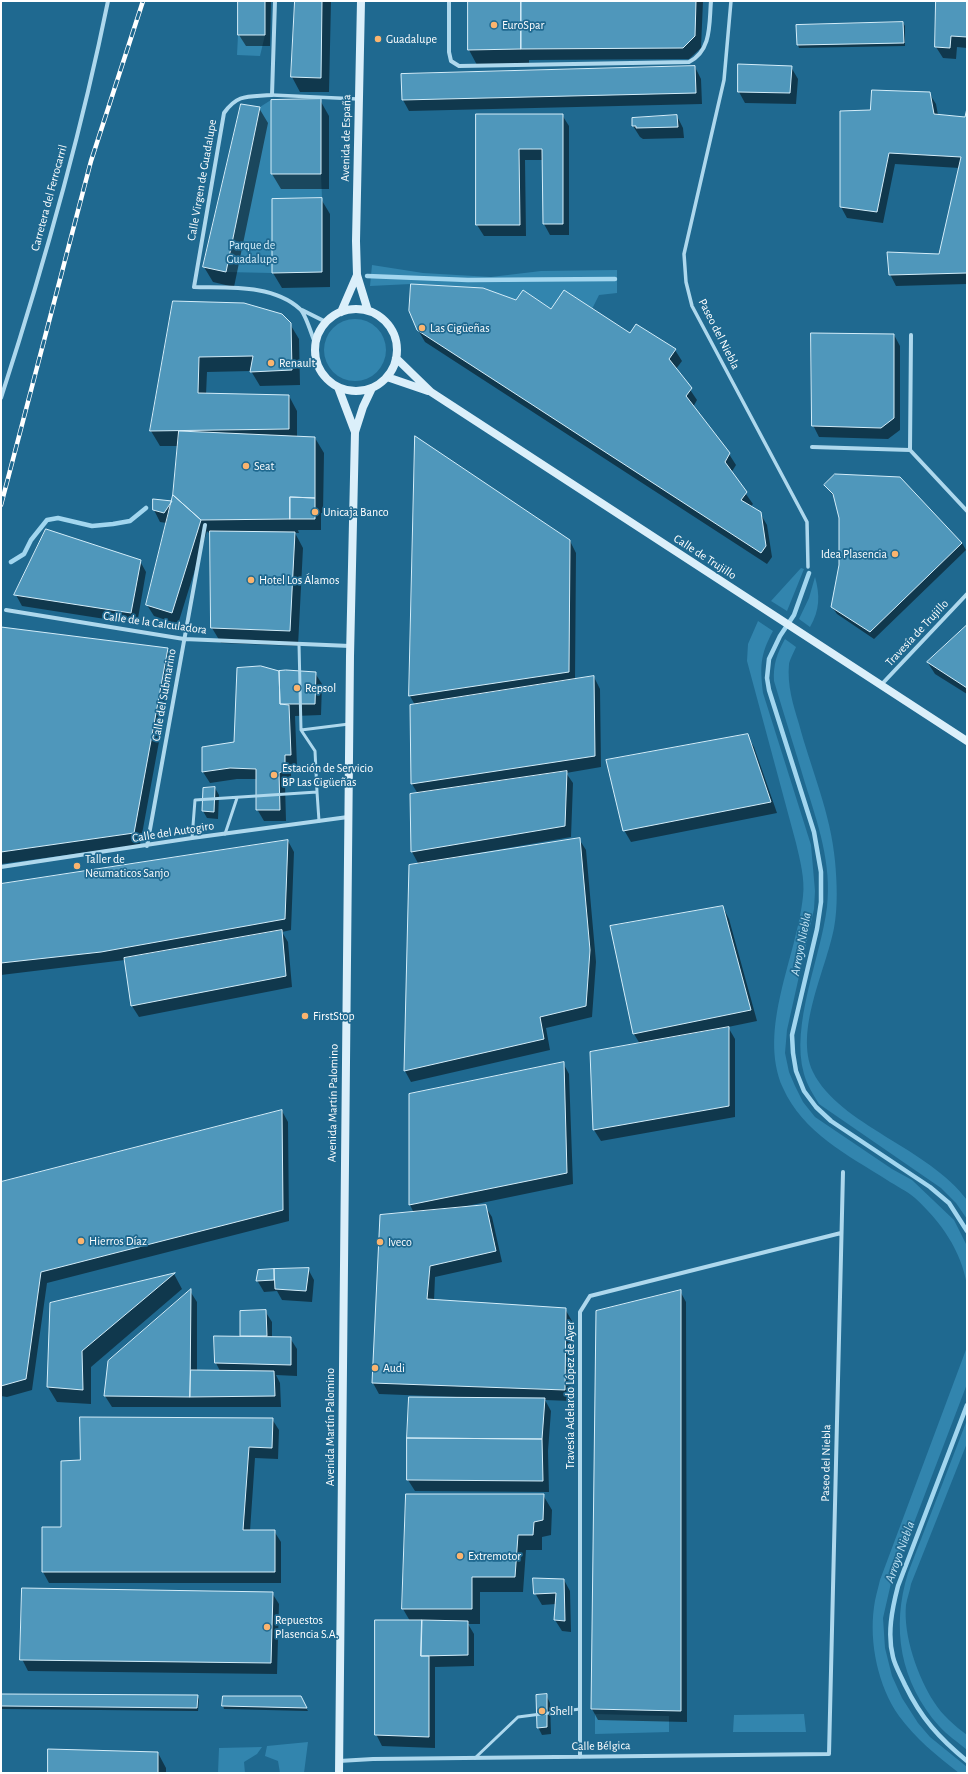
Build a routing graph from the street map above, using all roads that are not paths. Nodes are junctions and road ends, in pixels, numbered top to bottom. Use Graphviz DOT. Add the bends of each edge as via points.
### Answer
graph roads {
  1 [pos="108,1"];
  2 [pos="275,1"];
  3 [pos="361,1"];
  4 [pos="449,1"];
  5 [pos="711,1"];
  6 [pos="731,1"];
  7 [pos="272,95"];
  8 [pos="359,99"];
  9 [pos="356,275"];
  10 [pos="301,309"];
  11 [pos="368,311"];
  12 [pos="341,312"];
  13 [pos="326,322"];
  14 [pos="911,335"];
  15 [pos="316,345"];
  16 [pos="396,358"];
  17 [pos="387,377"];
  18 [pos="338,387"];
  19 [pos="372,388"];
  20 [pos="431,392"];
  21 [pos="1,398"];
  22 [pos="355,432"];
  23 [pos="812,447"];
  24 [pos="910,450"];
  25 [pos="967,511"];
  26 [pos="205,525"];
  27 [pos="808,567"];
  28 [pos="967,594"];
  29 [pos="6,610"];
  30 [pos="184,639"];
  31 [pos="299,644"];
  32 [pos="350,646"];
  33 [pos="881,686"];
  34 [pos="349,724"];
  35 [pos="301,730"];
  36 [pos="967,741"];
  37 [pos="317,792"];
  38 [pos="237,798"];
  39 [pos="348,817"];
  40 [pos="319,821"];
  41 [pos="225,834"];
  42 [pos="192,838"];
  43 [pos="148,846"];
  44 [pos="1,867"];
  45 [pos="843,1172"];
  46 [pos="841,1233"];
  47 [pos="580,1709"];
  48 [pos="830,1754"];
  49 [pos="580,1756"];
  50 [pos="475,1758"];
  51 [pos="339,1762"];
  52 [pos="339,1773"];
  1 -- 21 [label="street, Carretera del Ferrocarril" via="92,79 26,321"];
  2 -- 7 [label="street"];
  3 -- 8 [label="main road, Avenida de España"];
  4 -- 5 [label="street" via="449,52 451,61 459,66 689,62 704,50"];
  6 -- 27 [label="street, Paseo del Niebla" via="724,80 684,254 686,282 692,306 807,522"];
  7 -- 8 [label="street"];
  7 -- 10 [label="street, Calle Virgen de Guadalupe" via="241,98 232,102 224,113 194,287 262,291 285,299"];
  8 -- 9 [label="main road, Avenida de España"];
  9 -- 11 [label="main road, Avenida de España"];
  9 -- 12 [label="main road, Avenida de España"];
  10 -- 13 [label="street, Calle Virgen de Guadalupe"];
  10 -- 15 [label="street"];
  11 -- 12 [label="main road" via="354,309"];
  11 -- 16 [label="main road" via="385,321 393,332 397,344"];
  12 -- 13 [label="main road"];
  13 -- 15 [label="main road" via="319,333"];
  14 -- 24 [label="street"];
  15 -- 18 [label="main road" via="316,358 320,370"];
  16 -- 17 [label="main road"];
  16 -- 20 [label="main road"];
  17 -- 19 [label="main road"];
  17 -- 20 [label="main road"];
  18 -- 19 [label="main road" via="361,391"];
  18 -- 22 [label="main road, Avenida Martín Palomino"];
  19 -- 22 [label="main road, Avenida Martín Palomino"];
  20 -- 33 [label="main road, Calle de Trujillo"];
  22 -- 32 [label="main road, Avenida Martín Palomino"];
  23 -- 24 [label="street"];
  24 -- 25 [label="street"];
  26 -- 30 [label="street, Calle del Submarino"];
  28 -- 33 [label="street, Travesía de Trujillo"];
  29 -- 30 [label="street, Calle de la Calculadora"];
  30 -- 31 [label="street, Calle de la Calculadora"];
  30 -- 43 [label="street, Calle del Submarino"];
  31 -- 32 [label="street, Calle de la Calculadora"];
  31 -- 35 [label="lane"];
  32 -- 34 [label="main road, Avenida Martín Palomino"];
  33 -- 36 [label="main road, Calle de Trujillo"];
  34 -- 35 [label="lane"];
  34 -- 39 [label="main road, Avenida Martín Palomino"];
  35 -- 37 [label="lane" via="315,750"];
  37 -- 38 [label="lane"];
  37 -- 40 [label="lane"];
  38 -- 41 [label="lane"];
  38 -- 42 [label="lane" via="195,800"];
  39 -- 40 [label="street, Calle del Autogiro"];
  39 -- 51 [label="main road, Avenida Martín Palomino"];
  40 -- 41 [label="street, Calle del Autogiro"];
  41 -- 42 [label="street, Calle del Autogiro"];
  42 -- 43 [label="street, Calle del Autogiro"];
  43 -- 44 [label="street, Calle del Autogiro"];
  45 -- 46 [label="street, Paseo del Niebla"];
  46 -- 47 [label="street, Travesía Adelardo López de Ayer" via="590,1296 580,1312"];
  46 -- 48 [label="street, Paseo del Niebla"];
  47 -- 49 [label="street, Travesía Adelardo López de Ayer"];
  47 -- 50 [label="lane" via="518,1717"];
  48 -- 49 [label="street, Calle Bélgica"];
  49 -- 50 [label="street, Calle Bélgica"];
  50 -- 51 [label="street, Calle Bélgica"];
  51 -- 52 [label="main road, Avenida Martín Palomino"];
}
